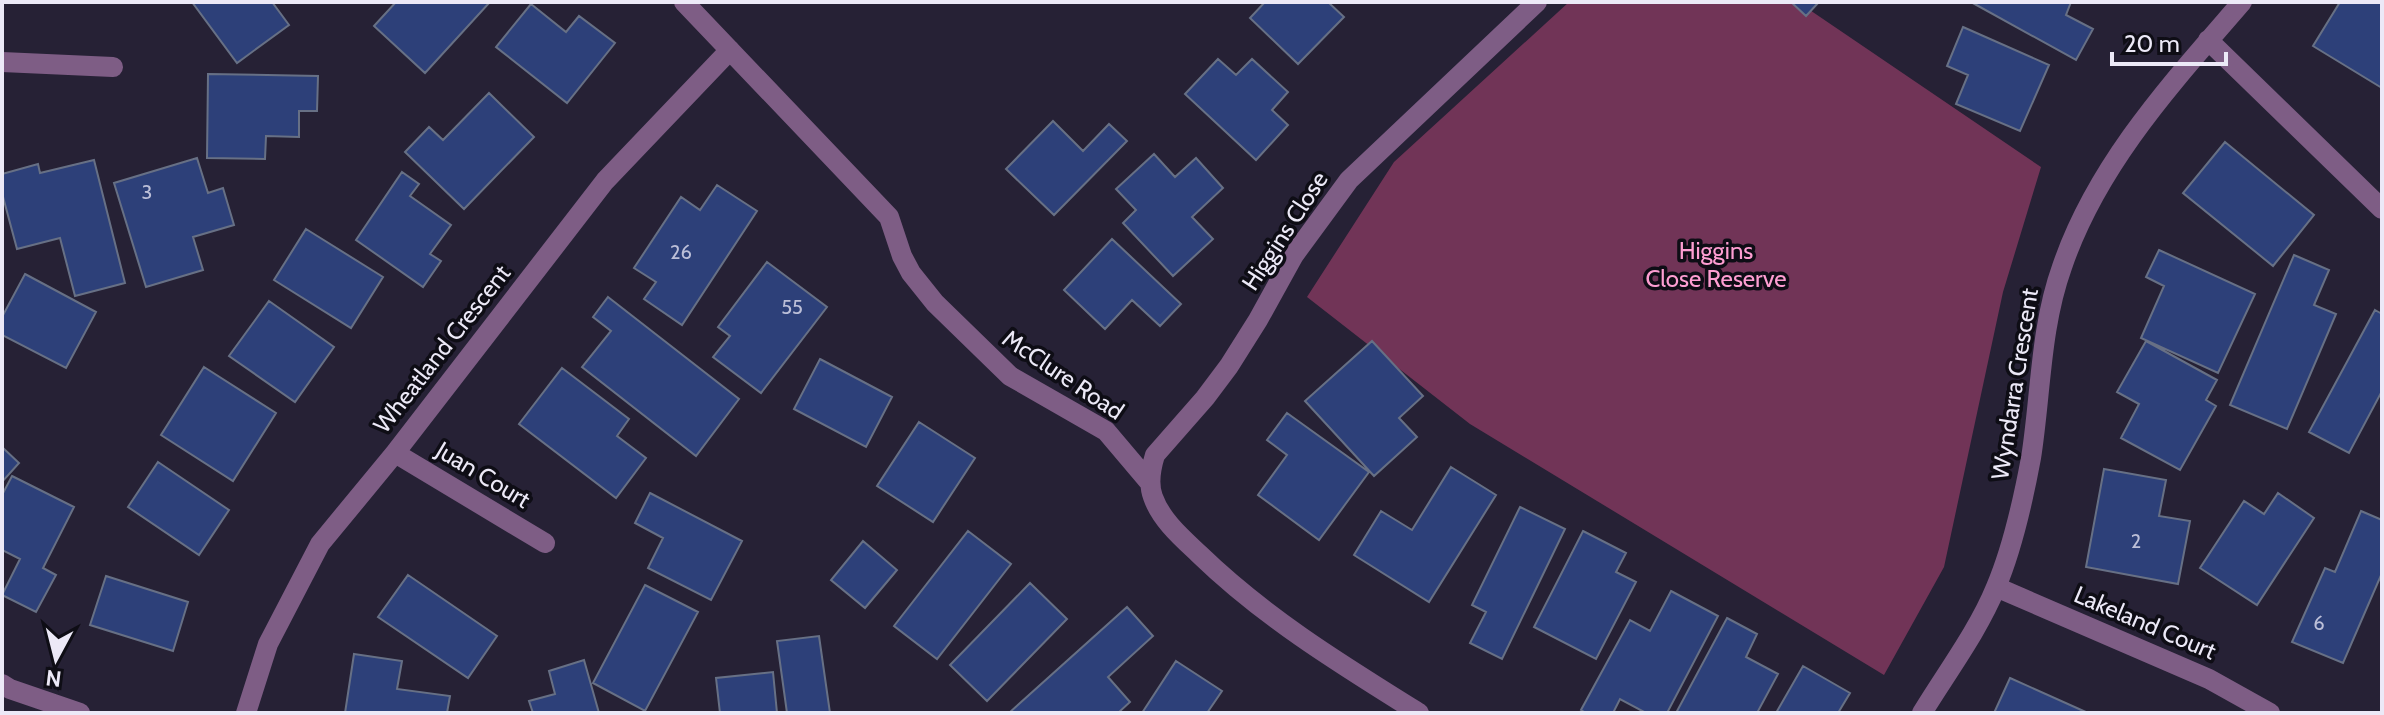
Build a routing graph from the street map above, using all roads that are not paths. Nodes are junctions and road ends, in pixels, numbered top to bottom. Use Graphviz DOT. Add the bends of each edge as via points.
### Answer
graph roads {
  1 [pos="684,2"];
  2 [pos="1537,2"];
  3 [pos="2242,2"];
  4 [pos="2208,40"];
  5 [pos="730,50"];
  6 [pos="2,62"];
  7 [pos="113,67"];
  8 [pos="2382,209"];
  9 [pos="395,453"];
  10 [pos="1150,483"];
  11 [pos="545,543"];
  12 [pos="1996,587"];
  13 [pos="2,684"];
  14 [pos="80,713"];
  15 [pos="246,713"];
  16 [pos="1419,713"];
  17 [pos="1922,713"];
  18 [pos="2270,713"];
  1 -- 5 [label="street, McClure Road"];
  2 -- 10 [label="street, Higgins Close" via="1349,180 1294,255 1229,366 1155,455"];
  3 -- 4 [label="street, Wyndarra Crescent"];
  4 -- 8 [label="street"];
  4 -- 12 [label="street, Wyndarra Crescent" via="2130,138 2093,198 2061,268 2044,346 2026,481"];
  5 -- 9 [label="street, Wheatland Crescent" via="605,181"];
  5 -- 10 [label="street, McClure Road" via="889,217 911,273 942,311 1010,376 1106,431"];
  6 -- 7 [label="street"];
  9 -- 11 [label="street, Juan Court"];
  9 -- 15 [label="street, Wheatland Crescent" via="320,544 268,644"];
  10 -- 16 [label="street, McClure Road" via="1168,522 1239,592 1322,653"];
  12 -- 17 [label="street, Wyndarra Crescent"];
  12 -- 18 [label="street, Lakeland Court" via="2209,679"];
  13 -- 14 [label="street"];
}
